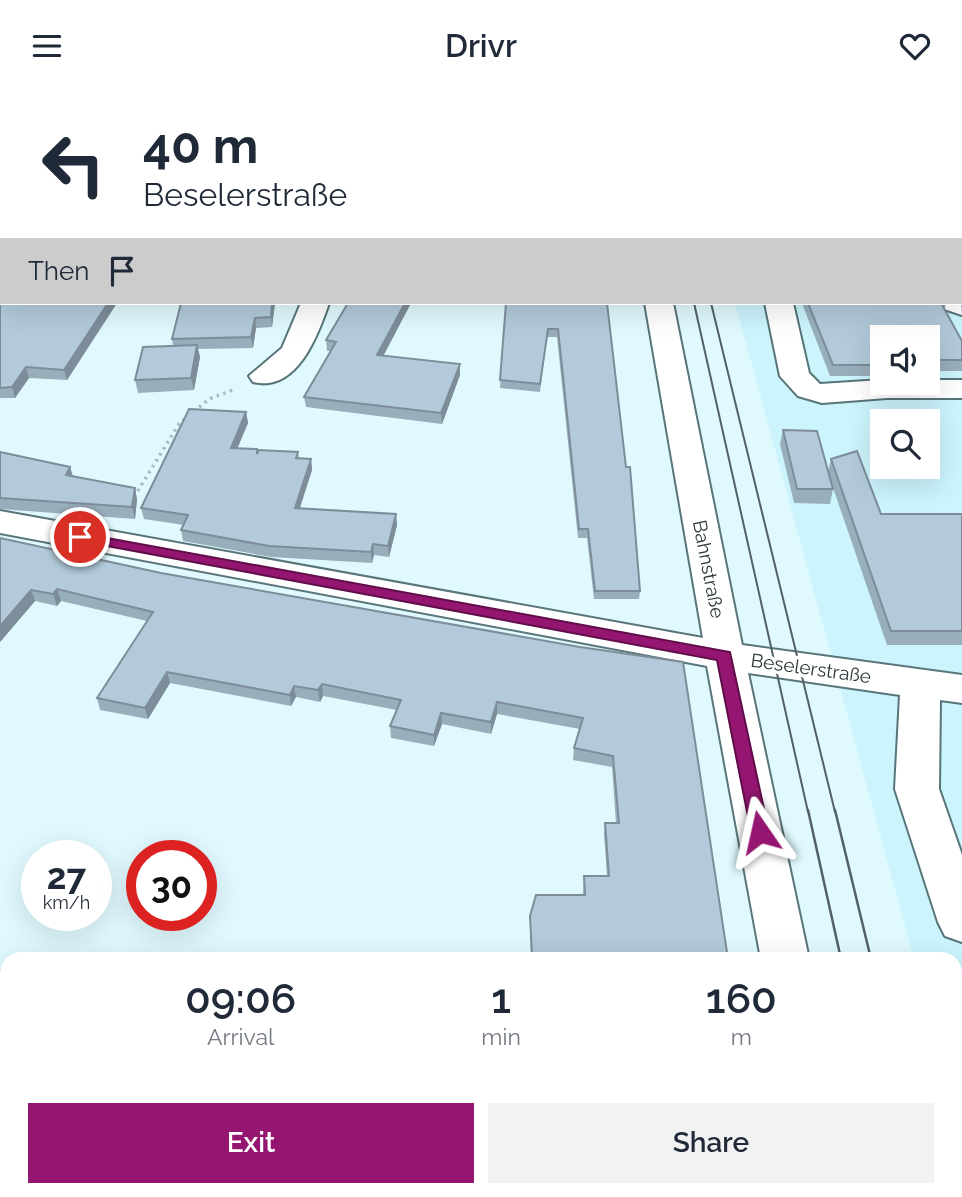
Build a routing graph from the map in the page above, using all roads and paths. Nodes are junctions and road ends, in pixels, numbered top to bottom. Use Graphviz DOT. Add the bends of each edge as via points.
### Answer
graph roads {
  1 [pos="314,305"];
  2 [pos="659,305"];
  3 [pos="779,305"];
  4 [pos="264,376"];
  5 [pos="962,389"];
  6 [pos="0,522"];
  7 [pos="106,542"];
  8 [pos="725,656"];
  9 [pos="920,683"];
  10 [pos="962,689"];
  11 [pos="962,922"];
  12 [pos="784,952"];
  1 -- 4 [label="street" via="297,349 286,364"];
  2 -- 8 [label="street, Bahnstraße"];
  3 -- 5 [label="street" via="795,376 809,390 822,394"];
  4 -- 7 [label="path" via="209,399 179,424"];
  6 -- 7 [label="street, Beselerstraße"];
  7 -- 8 [label="street, Beselerstraße"];
  8 -- 9 [label="street, Beselerstraße"];
  8 -- 12 [label="street, Bahnstraße"];
  9 -- 10 [label="street, Beselerstraße"];
  9 -- 11 [label="street" via="917,789"];
}
